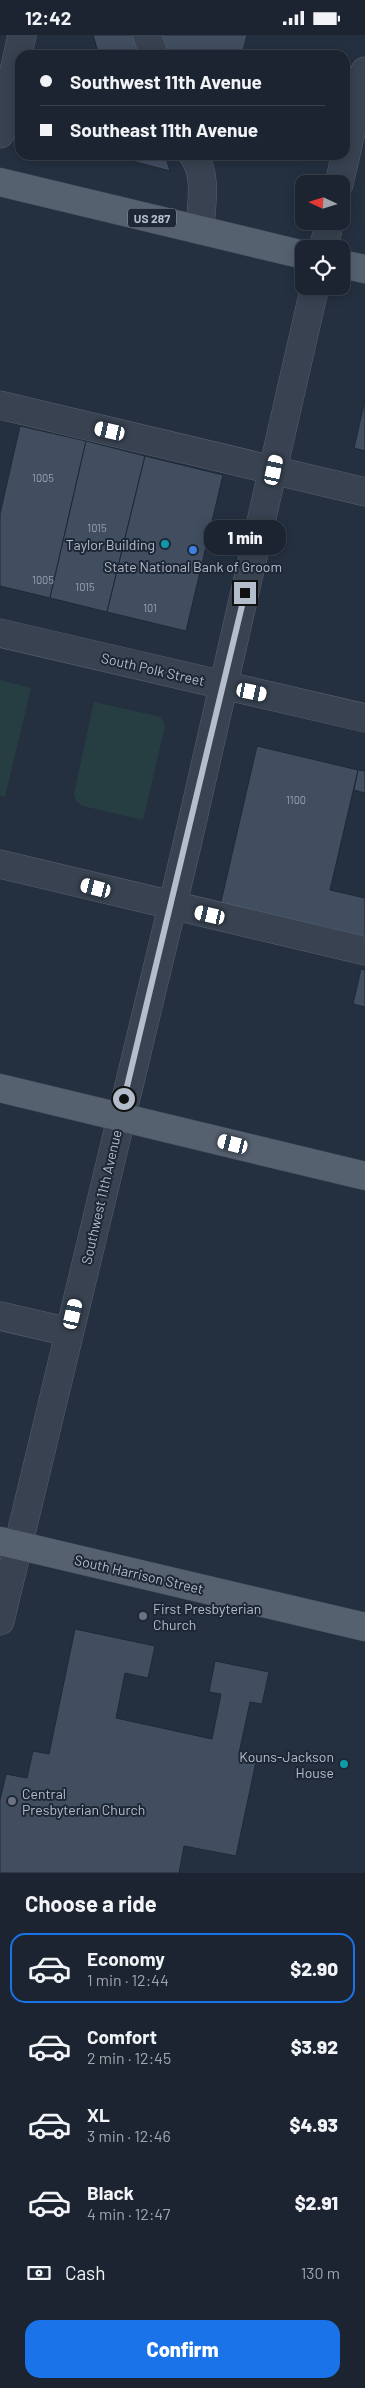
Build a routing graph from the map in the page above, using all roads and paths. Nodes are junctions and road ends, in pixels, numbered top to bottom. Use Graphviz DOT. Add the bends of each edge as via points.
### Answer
graph roads {
  1 [pos="22,35"];
  2 [pos="147,35"];
  3 [pos="20,50"];
  4 [pos="152,50"];
  5 [pos="365,71"];
  6 [pos="15,89"];
  7 [pos="0,133"];
  8 [pos="350,136"];
  9 [pos="197,160"];
  10 [pos="345,160"];
  11 [pos="341,175"];
  12 [pos="0,181"];
  13 [pos="200,230"];
  14 [pos="295,253"];
  15 [pos="350,266"];
  16 [pos="365,269"];
  17 [pos="313,295"];
  18 [pos="0,405"];
  19 [pos="274,470"];
  20 [pos="365,492"];
  21 [pos="0,633"];
  22 [pos="224,685"];
  23 [pos="365,718"];
  24 [pos="0,864"];
  25 [pos="172,906"];
  26 [pos="365,951"];
  27 [pos="0,1088"];
  28 [pos="120,1116"];
  29 [pos="365,1176"];
  30 [pos="0,1317"];
  31 [pos="68,1332"];
  32 [pos="9,1543"];
  33 [pos="0,1621"];
  34 [pos="365,1627"];
  1 -- 3 [label="street"];
  2 -- 4 [label="street"];
  5 -- 8 [label="street"];
  6 -- 7 [label="street"];
  9 -- 13 [label="street" via="202,175"];
  10 -- 11 [label="street"];
  12 -- 13 [label="main road, US 287"];
  13 -- 14 [label="main road, US 287"];
  15 -- 16 [label="main road"];
  17 -- 19 [label="street, Southwest 11th Avenue"];
  18 -- 19 [label="street"];
  19 -- 20 [label="street"];
  19 -- 22 [label="street, Southwest 11th Avenue"];
  21 -- 22 [label="street, South Polk Street"];
  22 -- 23 [label="street, South Polk Street"];
  22 -- 25 [label="street, Southwest 11th Avenue"];
  24 -- 25 [label="street"];
  25 -- 26 [label="street"];
  25 -- 28 [label="street, Southwest 11th Avenue"];
  27 -- 28 [label="main road"];
  28 -- 29 [label="main road"];
  28 -- 31 [label="street, Southwest 11th Avenue"];
  30 -- 31 [label="street"];
  31 -- 32 [label="street, Southwest 11th Avenue"];
  32 -- 33 [label="street, Southwest 11th Avenue"];
  32 -- 34 [label="main road, South Harrison Street"];
}
